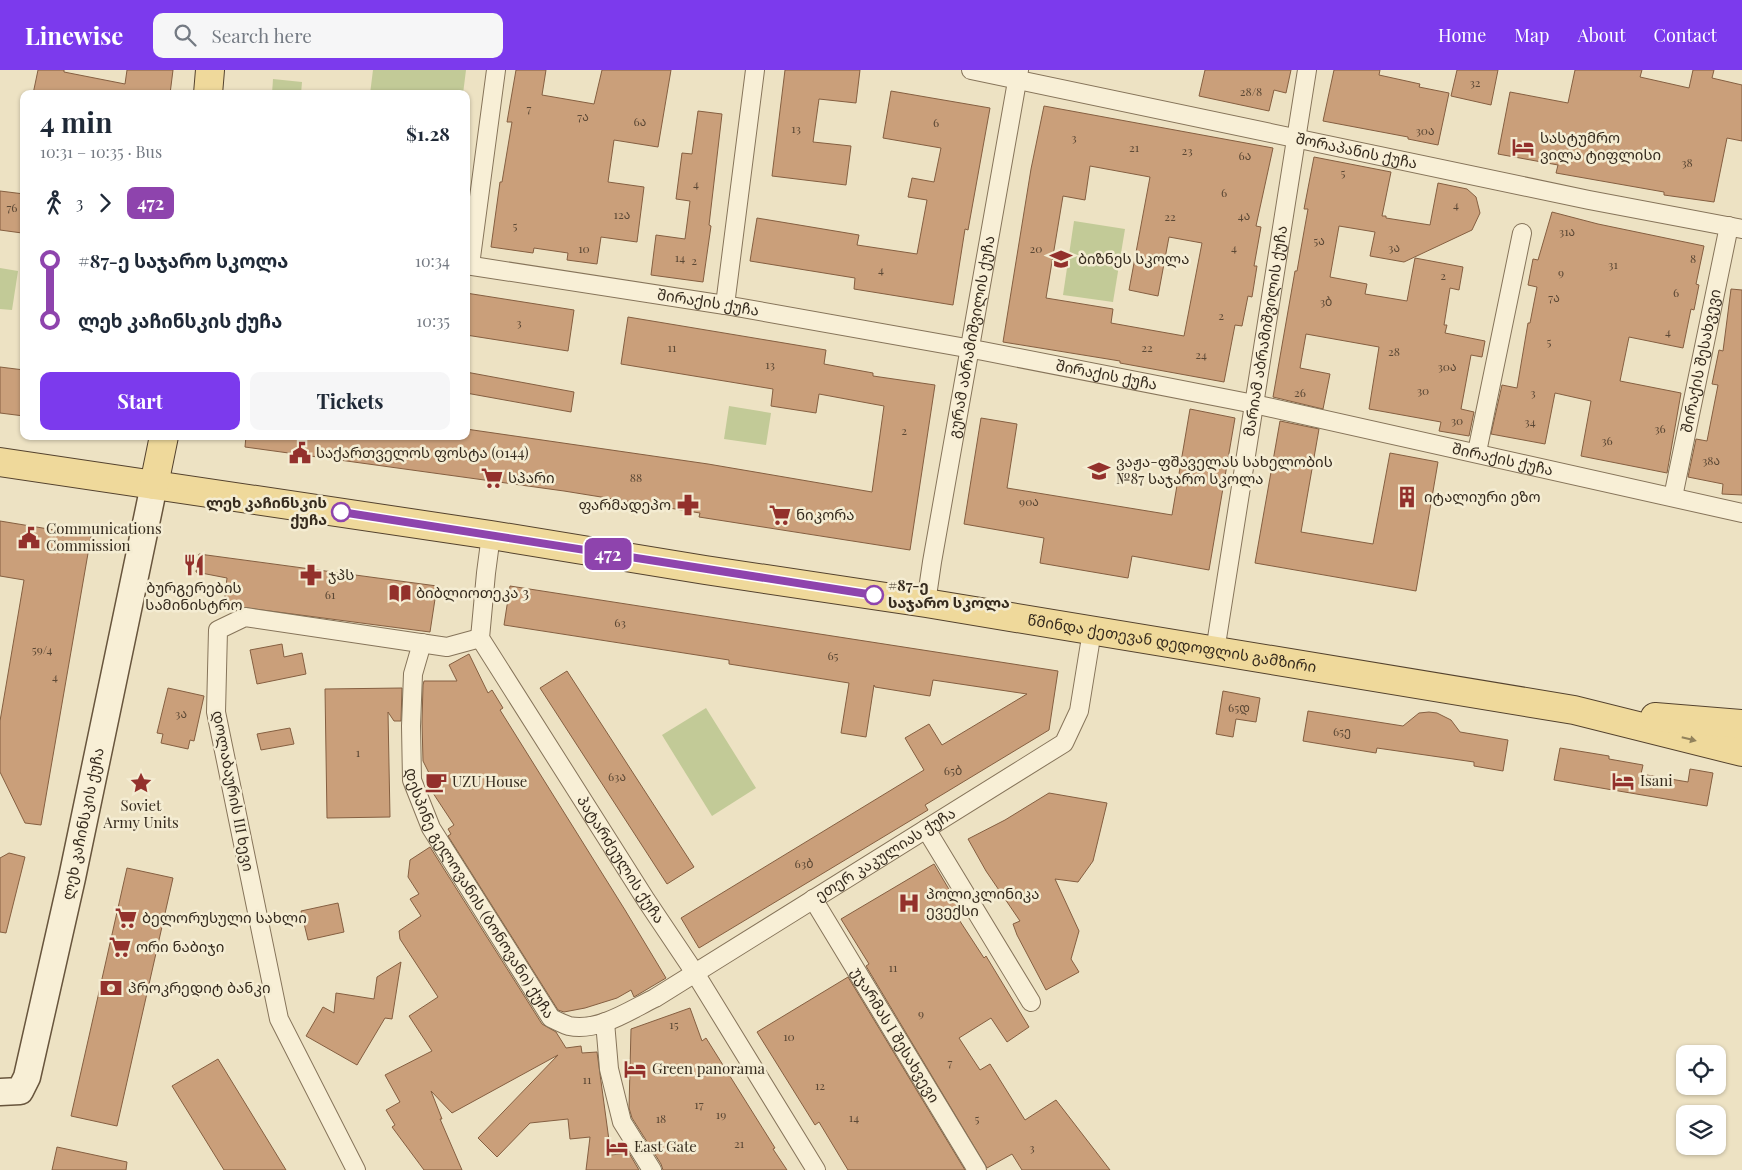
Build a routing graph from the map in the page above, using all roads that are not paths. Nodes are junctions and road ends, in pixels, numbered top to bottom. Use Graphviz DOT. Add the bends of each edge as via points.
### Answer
graph roads {
  1 [pos="210,70"];
  2 [pos="496,70"];
  3 [pos="755,70"];
  4 [pos="971,70"];
  5 [pos="1307,70"];
  6 [pos="1018,75"];
  7 [pos="208,90"];
  8 [pos="1296,138"];
  9 [pos="1735,227"];
  10 [pos="1522,233"];
  11 [pos="470,251"];
  12 [pos="470,265"];
  13 [pos="725,305"];
  14 [pos="970,348"];
  15 [pos="1254,404"];
  16 [pos="163,440"];
  17 [pos="1477,452"];
  18 [pos="0,462"];
  19 [pos="154,485"];
  20 [pos="1673,497"];
  21 [pos="1742,513"];
  22 [pos="491,535"];
  23 [pos="926,603"];
  24 [pos="1092,631"];
  25 [pos="480,638"];
  26 [pos="422,644"];
  27 [pos="1216,651"];
  28 [pos="1574,710"];
  29 [pos="1742,724"];
  30 [pos="1742,752"];
  31 [pos="926,829"];
  32 [pos="813,899"];
  33 [pos="695,973"];
  34 [pos="1031,1002"];
  35 [pos="605,1022"];
  36 [pos="10,1091"];
  37 [pos="356,1170"];
  38 [pos="652,1170"];
  39 [pos="816,1170"];
  40 [pos="977,1170"];
  1 -- 7 [label="main road"];
  2 -- 11 [label="street"];
  3 -- 13 [label="street"];
  4 -- 6 [label="street, შორაპანის ქუჩა"];
  5 -- 8 [label="street, მარიამ აბრამიშვილის ქუჩა"];
  6 -- 8 [label="street, შორაპანის ქუჩა"];
  6 -- 14 [label="street, გურამ აბრამიშვილის ქუჩა"];
  8 -- 9 [label="street, შორაპანის ქუჩა" via="1589,200"];
  8 -- 15 [label="street, მარიამ აბრამიშვილის ქუჩა"];
  9 -- 20 [label="street, შირაქის შესახვევი"];
  10 -- 17 [label="street"];
  12 -- 13 [label="street, შირაქის ქუჩა"];
  13 -- 14 [label="street, შირაქის ქუჩა"];
  14 -- 15 [label="street, შირაქის ქუჩა"];
  14 -- 23 [label="street, გურამ აბრამიშვილის ქუჩა"];
  15 -- 17 [label="street, შირაქის ქუჩა"];
  15 -- 27 [label="street, მარიამ აბრამიშვილის ქუჩა"];
  16 -- 19 [label="main road, ლეხ კაჩინსკის ქუჩა"];
  17 -- 20 [label="street, შირაქის ქუჩა"];
  18 -- 19 [label="main road, წმინდა ქეთევან დედოფლის გამზირი"];
  19 -- 22 [label="main road, წმინდა ქეთევან დედოფლის გამზირი"];
  19 -- 36 [label="main road, ლეხ კაჩინსკის ქუჩა" via="27,1077"];
  20 -- 21 [label="street, შირაქის ქუჩა"];
  22 -- 23 [label="main road, წმინდა ქეთევან დედოფლის გამზირი"];
  22 -- 25 [label="street"];
  23 -- 24 [label="main road, წმინდა ქეთევან დედოფლის გამზირი"];
  24 -- 27 [label="main road, წმინდა ქეთევან დედოფლის გამზირი"];
  24 -- 31 [label="street, ეთერ კაკულიას ქუჩა" via="1079,711 1064,743"];
  25 -- 26 [label="street, დოლაბაურის III ხევი" via="447,647"];
  25 -- 33 [label="street, პატარძეულის ქუჩა"];
  26 -- 35 [label="street, დესპინე გელოვანის (ბონოვანი) ქუჩა" via="413,674 412,780 431,828 551,1018 568,1026 584,1028"];
  26 -- 37 [label="street, დოლაბაურის III ხევი" via="244,616 218,630 216,712 280,1020"];
  27 -- 28 [label="main road, წმინდა ქეთევან დედოფლის გამზირი"];
  28 -- 29 [label="main road, წმინდა ქეთევან დედოფლის გამზირი"];
  28 -- 30 [label="main road, წმინდა ქეთევან დედოფლის გამზირი, one-way"];
  31 -- 32 [label="street, ეთერ კაკულიას ქუჩა"];
  31 -- 34 [label="street"];
  32 -- 33 [label="street, ეთერ კაკულიას ქუჩა"];
  32 -- 40 [label="street, უჯარმას I შესახვევი"];
  33 -- 35 [label="street, ეთერ კაკულიას ქუჩა" via="655,998"];
  33 -- 39 [label="street, პატარძეულის ქუჩა"];
  35 -- 38 [label="street" via="609,1069 622,1122"];
}
